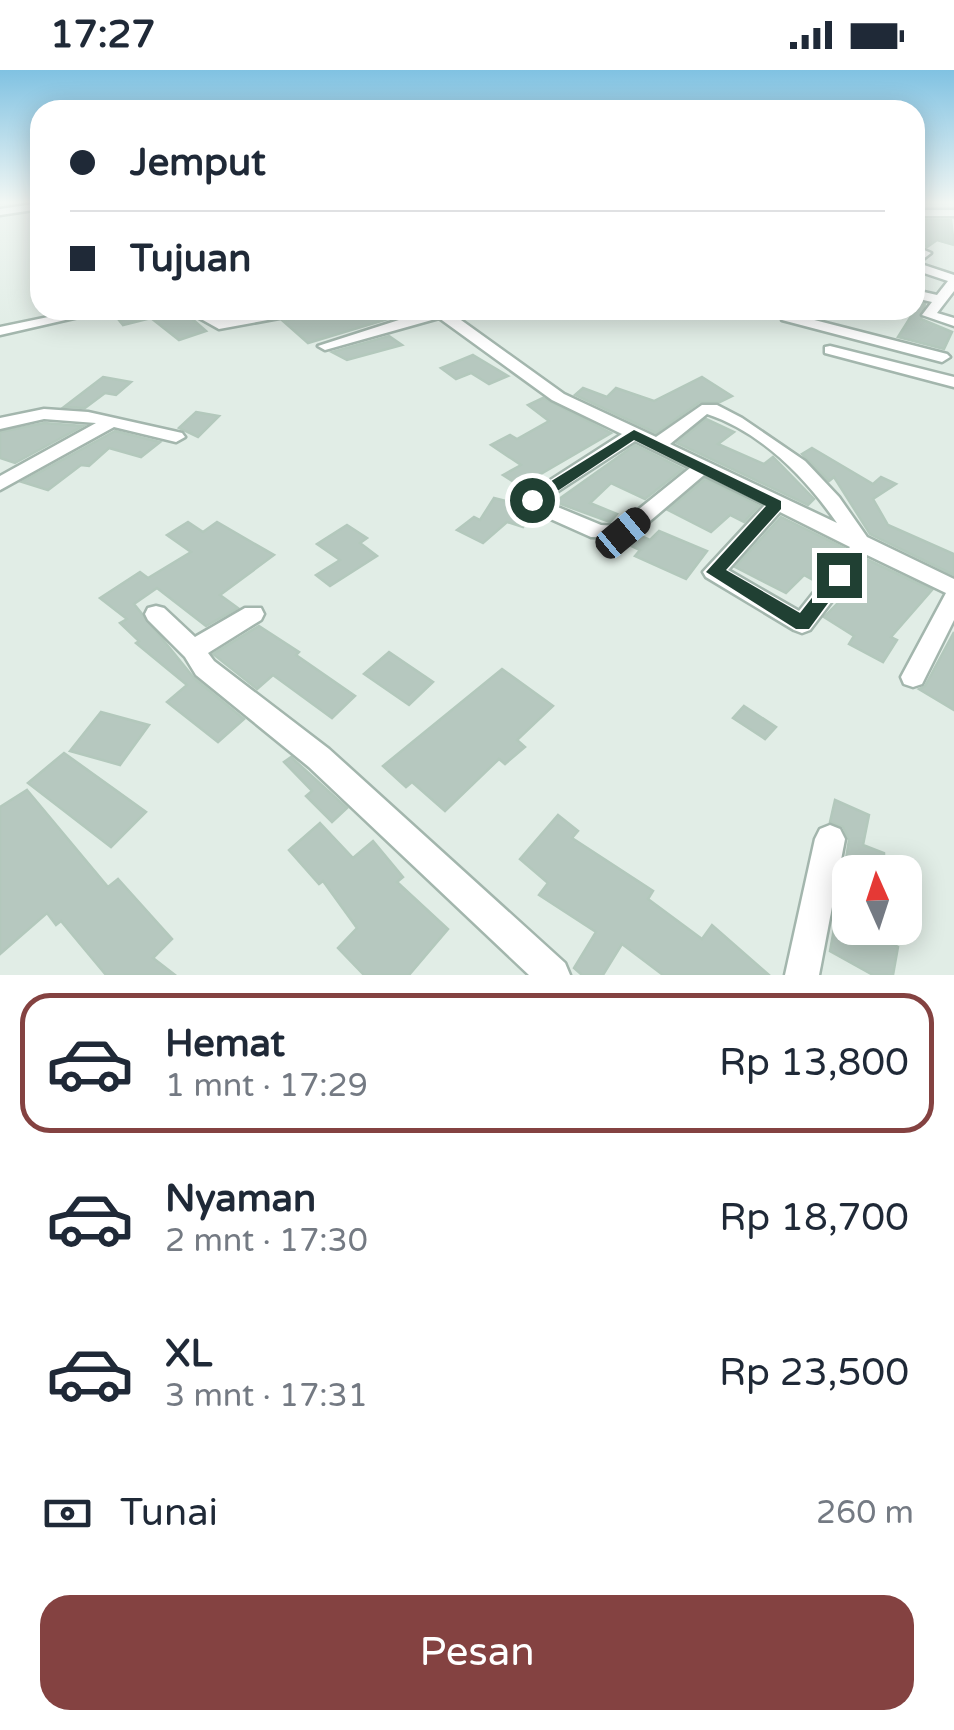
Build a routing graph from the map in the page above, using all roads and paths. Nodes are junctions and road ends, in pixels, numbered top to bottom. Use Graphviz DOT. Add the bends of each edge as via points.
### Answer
graph roads {
  1 [pos="925,271"];
  2 [pos="950,290"];
  3 [pos="925,293"];
  4 [pos="51,320"];
  5 [pos="208,320"];
  6 [pos="252,320"];
  7 [pos="413,320"];
  8 [pos="451,320"];
  9 [pos="798,320"];
  10 [pos="954,322"];
  11 [pos="0,330"];
  12 [pos="873,340"];
  13 [pos="325,346"];
  14 [pos="830,350"];
  15 [pos="948,352"];
  16 [pos="858,357"];
  17 [pos="933,376"];
  18 [pos="954,382"];
  19 [pos="0,424"];
  20 [pos="108,424"];
  21 [pos="634,434"];
  22 [pos="176,437"];
  23 [pos="656,446"];
  24 [pos="701,468"];
  25 [pos="0,484"];
  26 [pos="776,505"];
  27 [pos="862,546"];
  28 [pos="954,588"];
  29 [pos="954,598"];
  30 [pos="156,614"];
  31 [pos="252,614"];
  32 [pos="194,650"];
  33 [pos="912,677"];
  34 [pos="830,839"];
  35 [pos="554,975"];
  36 [pos="802,975"];
  1 -- 2 [label="street"];
  2 -- 3 [label="street"];
  2 -- 10 [label="street" via="929,315"];
  4 -- 11 [label="street"];
  5 -- 6 [label="street"];
  7 -- 13 [label="street"];
  8 -- 21 [label="street" via="558,397"];
  9 -- 12 [label="street"];
  12 -- 15 [label="street"];
  12 -- 16 [label="street"];
  14 -- 16 [label="street"];
  15 -- 17 [label="street"];
  16 -- 17 [label="street"];
  17 -- 18 [label="street"];
  19 -- 20 [label="street" via="44,410"];
  20 -- 22 [label="street"];
  20 -- 25 [label="street"];
  21 -- 23 [label="street"];
  21 -- 24 [label="street" via="532,504 598,532 623,533"];
  23 -- 24 [label="street"];
  23 -- 27 [label="street" via="702,410 730,417 795,458 832,496"];
  24 -- 26 [label="street"];
  26 -- 27 [label="street"];
  26 -- 27 [label="street" via="714,572 802,624"];
  27 -- 28 [label="street"];
  29 -- 33 [label="street"];
  30 -- 32 [label="street"];
  31 -- 32 [label="street"];
  32 -- 35 [label="street" via="205,668 319,758"];
  34 -- 36 [label="street"];
}
